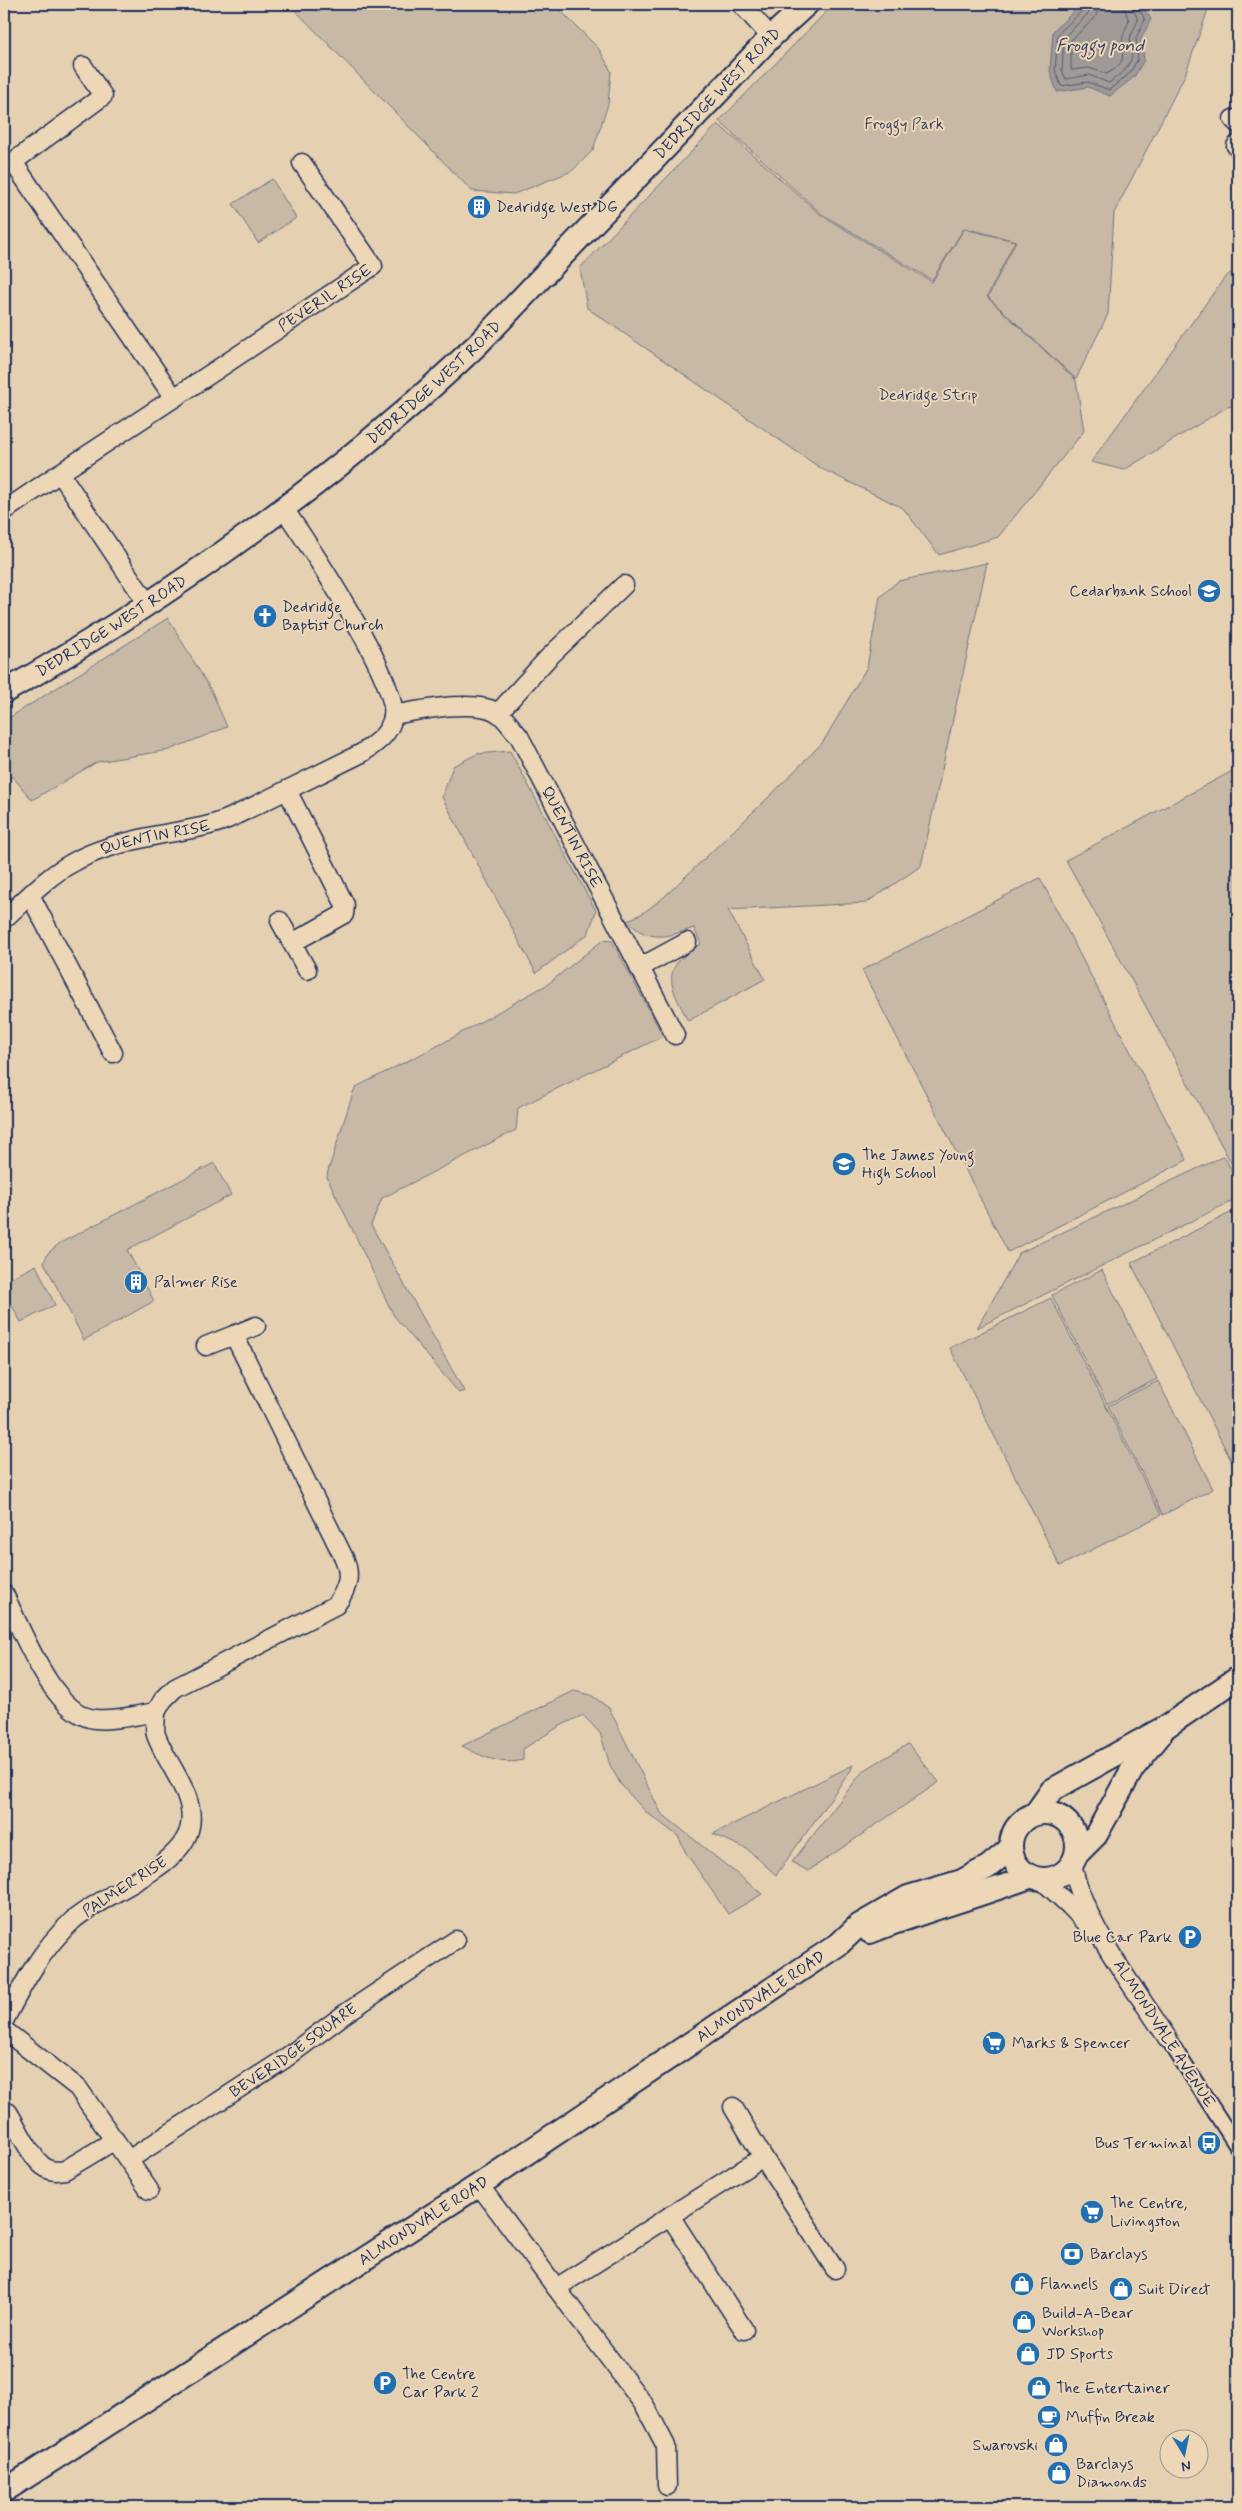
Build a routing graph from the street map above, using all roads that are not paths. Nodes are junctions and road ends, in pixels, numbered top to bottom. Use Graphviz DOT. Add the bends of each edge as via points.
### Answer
graph roads {
  1 [pos="741,4"];
  2 [pos="807,4"];
  3 [pos="771,37"];
  4 [pos="83,66"];
  5 [pos="302,163"];
  6 [pos="8,165"];
  7 [pos="174,398"];
  8 [pos="60,473"];
  9 [pos="284,509"];
  10 [pos="4,511"];
  11 [pos="624,585"];
  12 [pos="147,602"];
  13 [pos="4,692"];
  14 [pos="498,713"];
  15 [pos="393,715"];
  16 [pos="287,790"];
  17 [pos="30,895"];
  18 [pos="4,919"];
  19 [pos="280,921"];
  20 [pos="687,942"];
  21 [pos="292,943"];
  22 [pos="639,968"];
  23 [pos="307,970"];
  24 [pos="675,1035"];
  25 [pos="113,1053"];
  26 [pos="256,1326"];
  27 [pos="234,1335"];
  28 [pos="206,1346"];
  29 [pos="4,1594"];
  30 [pos="1238,1678"];
  31 [pos="156,1712"];
  32 [pos="1167,1726"];
  33 [pos="1036,1813"];
  34 [pos="1010,1848"];
  35 [pos="1075,1860"];
  36 [pos="1035,1878"];
  37 [pos="456,1940"];
  38 [pos="839,1944"];
  39 [pos="1106,1945"];
  40 [pos="4,2021"];
  41 [pos="4,2030"];
  42 [pos="1168,2039"];
  43 [pos="733,2107"];
  44 [pos="8,2112"];
  45 [pos="116,2140"];
  46 [pos="1238,2148"];
  47 [pos="763,2157"];
  48 [pos="130,2159"];
  49 [pos="479,2185"];
  50 [pos="149,2190"];
  51 [pos="670,2216"];
  52 [pos="835,2269"];
  53 [pos="556,2288"];
  54 [pos="744,2330"];
  55 [pos="668,2486"];
  56 [pos="4,2491"];
  1 -- 3 [label="street"];
  2 -- 3 [label="street, DEDRIDGE WEST ROAD"];
  3 -- 9 [label="street, DEDRIDGE WEST ROAD" via="440,381"];
  4 -- 6 [label="street" via="103,96"];
  5 -- 7 [label="street, PEVERIL RISE" via="373,266"];
  6 -- 7 [label="street"];
  7 -- 8 [label="street, PEVERIL RISE"];
  8 -- 10 [label="street, PEVERIL RISE"];
  8 -- 12 [label="street"];
  9 -- 12 [label="street, DEDRIDGE WEST ROAD"];
  9 -- 15 [label="street" via="314,550 356,624 386,683"];
  11 -- 14 [label="street" via="548,658"];
  12 -- 13 [label="street, DEDRIDGE WEST ROAD" via="62,659"];
  14 -- 15 [label="street" via="483,707 444,707"];
  14 -- 22 [label="street, QUENTIN RISE" via="519,736"];
  15 -- 16 [label="street, QUENTIN RISE" via="388,730 378,742"];
  16 -- 17 [label="street, QUENTIN RISE" via="210,826 145,838 94,852 70,863"];
  16 -- 21 [label="street" via="345,905 344,914"];
  17 -- 18 [label="street, QUENTIN RISE"];
  17 -- 25 [label="street"];
  19 -- 21 [label="street"];
  20 -- 22 [label="street"];
  21 -- 23 [label="street"];
  22 -- 24 [label="street, QUENTIN RISE"];
  26 -- 27 [label="street"];
  27 -- 28 [label="street"];
  27 -- 31 [label="street" via="349,1568 349,1578 336,1605 175,1688"];
  29 -- 31 [label="street" via="50,1686 67,1707 94,1719"];
  30 -- 32 [label="street"];
  31 -- 40 [label="street, PALMER RISE" via="155,1733 190,1806 186,1842 143,1877 103,1898 72,1921 29,1973"];
  32 -- 33 [label="street" via="1052,1790"];
  32 -- 35 [label="street" via="1132,1768 1096,1835"];
  33 -- 34 [label="street" via="1019,1824"];
  33 -- 35 [label="street" via="1061,1816 1073,1827 1078,1841"];
  34 -- 36 [label="street" via="1014,1863"];
  34 -- 38 [label="street, ALMONDVALE ROAD" via="988,1867 962,1880 908,1897 858,1926"];
  35 -- 36 [label="street" via="1057,1878"];
  35 -- 39 [label="street, ALMONDVALE AVENUE" via="1086,1906"];
  36 -- 38 [label="street, ALMONDVALE ROAD" via="923,1912"];
  36 -- 39 [label="street, ALMONDVALE AVENUE" via="1070,1906"];
  37 -- 48 [label="street, BEVERIDGE SQUARE" via="346,2013 283,2060"];
  38 -- 49 [label="street, ALMONDVALE ROAD"];
  39 -- 42 [label="street, ALMONDVALE AVENUE"];
  41 -- 45 [label="street" via="78,2088"];
  42 -- 46 [label="street, ALMONDVALE AVENUE"];
  43 -- 47 [label="street"];
  44 -- 45 [label="street" via="38,2163 46,2169 65,2170"];
  45 -- 48 [label="street"];
  47 -- 51 [label="street"];
  47 -- 52 [label="street"];
  48 -- 50 [label="street"];
  49 -- 53 [label="street"];
  49 -- 56 [label="street, ALMONDVALE ROAD"];
  51 -- 53 [label="street"];
  51 -- 54 [label="street"];
  53 -- 55 [label="street" via="645,2406 666,2446"];
}
